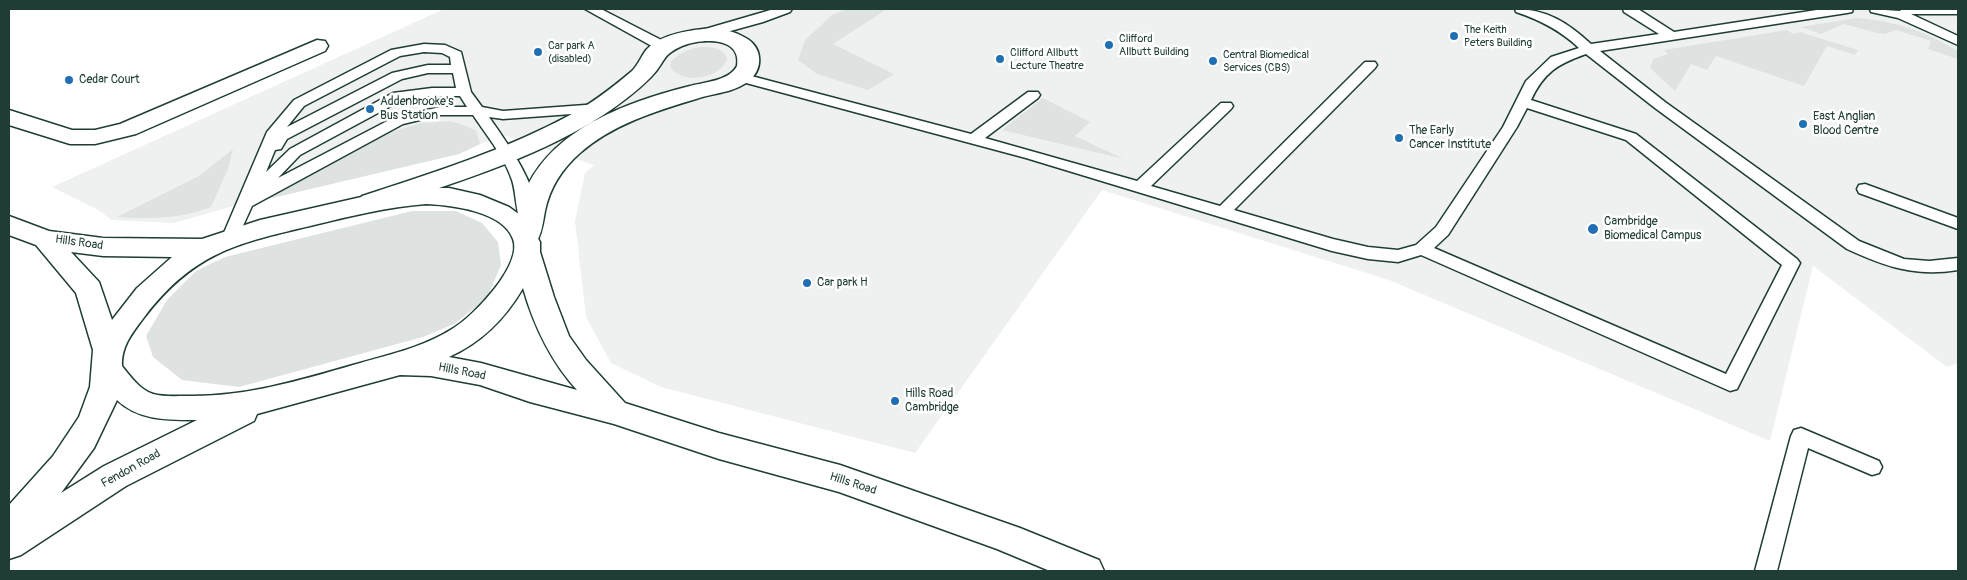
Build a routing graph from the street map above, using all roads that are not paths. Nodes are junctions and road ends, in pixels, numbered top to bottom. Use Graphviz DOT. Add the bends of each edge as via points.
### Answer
graph roads {
  1 [pos="785,9"];
  2 [pos="1521,9"];
  3 [pos="1629,9"];
  4 [pos="1842,9"];
  5 [pos="1847,9"];
  6 [pos="1876,9"];
  7 [pos="596,10"];
  8 [pos="1958,10"];
  9 [pos="1902,16"];
  10 [pos="700,35"];
  11 [pos="1672,36"];
  12 [pos="1958,41"];
  13 [pos="317,46"];
  14 [pos="664,47"];
  15 [pos="1588,49"];
  16 [pos="1370,65"];
  17 [pos="648,67"];
  18 [pos="459,69"];
  19 [pos="740,77"];
  20 [pos="464,92"];
  21 [pos="693,92"];
  22 [pos="1034,95"];
  23 [pos="1523,102"];
  24 [pos="1226,106"];
  25 [pos="599,108"];
  26 [pos="476,111"];
  27 [pos="9,117"];
  28 [pos="974,140"];
  29 [pos="507,154"];
  30 [pos="1140,187"];
  31 [pos="1865,189"];
  32 [pos="244,203"];
  33 [pos="368,203"];
  34 [pos="1223,212"];
  35 [pos="1958,224"];
  36 [pos="9,225"];
  37 [pos="231,235"];
  38 [pos="46,239"];
  39 [pos="527,246"];
  40 [pos="204,248"];
  41 [pos="1422,249"];
  42 [pos="1958,264"];
  43 [pos="108,361"];
  44 [pos="397,364"];
  45 [pos="260,404"];
  46 [pos="614,412"];
  47 [pos="1872,467"];
  48 [pos="9,528"];
  49 [pos="9,544"];
  50 [pos="1087,571"];
  51 [pos="1766,571"];
  1 -- 10 [label="lane"];
  2 -- 15 [label="lane" via="1563,27"];
  3 -- 11 [label="lane"];
  4 -- 5 [label="lane"];
  4 -- 11 [label="lane"];
  6 -- 9 [label="lane"];
  7 -- 14 [label="lane"];
  8 -- 9 [label="lane" via="1909,10"];
  9 -- 12 [label="lane"];
  10 -- 14 [label="main road"];
  10 -- 19 [label="main road" via="720,35 743,44 750,53 747,71"];
  11 -- 15 [label="lane"];
  13 -- 27 [label="main road" via="128,129 95,137 70,137"];
  14 -- 17 [label="main road" via="653,56"];
  15 -- 23 [label="lane" via="1556,60 1531,84"];
  15 -- 42 [label="lane" via="1660,106 1853,245 1908,267 1934,268"];
  16 -- 34 [label="lane"];
  17 -- 21 [label="main road" via="653,80 669,89"];
  17 -- 25 [label="main road"];
  18 -- 20 [label="lane"];
  18 -- 32 [label="lane" via="428,68 397,76 281,136"];
  18 -- 32 [label="lane" via="456,55 445,49 396,52 299,103 275,132"];
  19 -- 21 [label="main road" via="715,89"];
  19 -- 28 [label="lane"];
  20 -- 26 [label="lane"];
  20 -- 32 [label="lane" via="398,96 295,152"];
  21 -- 39 [label="main road" via="618,119 582,140 558,160 543,180 534,201"];
  22 -- 28 [label="lane"];
  23 -- 41 [label="lane" via="1442,231"];
  23 -- 41 [label="lane" via="1631,137 1791,263 1730,384"];
  24 -- 30 [label="lane"];
  25 -- 26 [label="lane" via="503,115"];
  25 -- 29 [label="main road"];
  26 -- 29 [label="lane"];
  26 -- 32 [label="lane" via="440,111 398,121"];
  28 -- 30 [label="lane"];
  29 -- 33 [label="main road"];
  29 -- 39 [label="lane" via="520,179 526,204"];
  30 -- 34 [label="lane"];
  31 -- 35 [label="lane"];
  32 -- 37 [label="lane"];
  33 -- 37 [label="main road"];
  33 -- 39 [label="main road" via="443,196 482,203 512,218"];
  34 -- 41 [label="lane" via="1368,253 1398,256"];
  36 -- 38 [label="main road, Hills Road"];
  37 -- 40 [label="main road"];
  38 -- 40 [label="main road, Hills Road" via="111,248"];
  38 -- 43 [label="main road, Hills Road" via="89,289"];
  39 -- 44 [label="main road" via="502,300 473,330 452,343"];
  39 -- 46 [label="main road" via="544,311 556,339"];
  40 -- 43 [label="main road" via="148,294 122,327"];
  43 -- 45 [label="main road" via="126,391 142,402 167,408 200,410"];
  43 -- 48 [label="main road" via="102,402 79,446"];
  44 -- 45 [label="main road"];
  44 -- 46 [label="main road, Hills Road" via="462,370"];
  45 -- 49 [label="main road, Fendon Road" via="115,476"];
  46 -- 50 [label="main road, Hills Road" via="718,446 840,479 1008,538"];
  47 -- 51 [label="lane" via="1801,436"];
}
